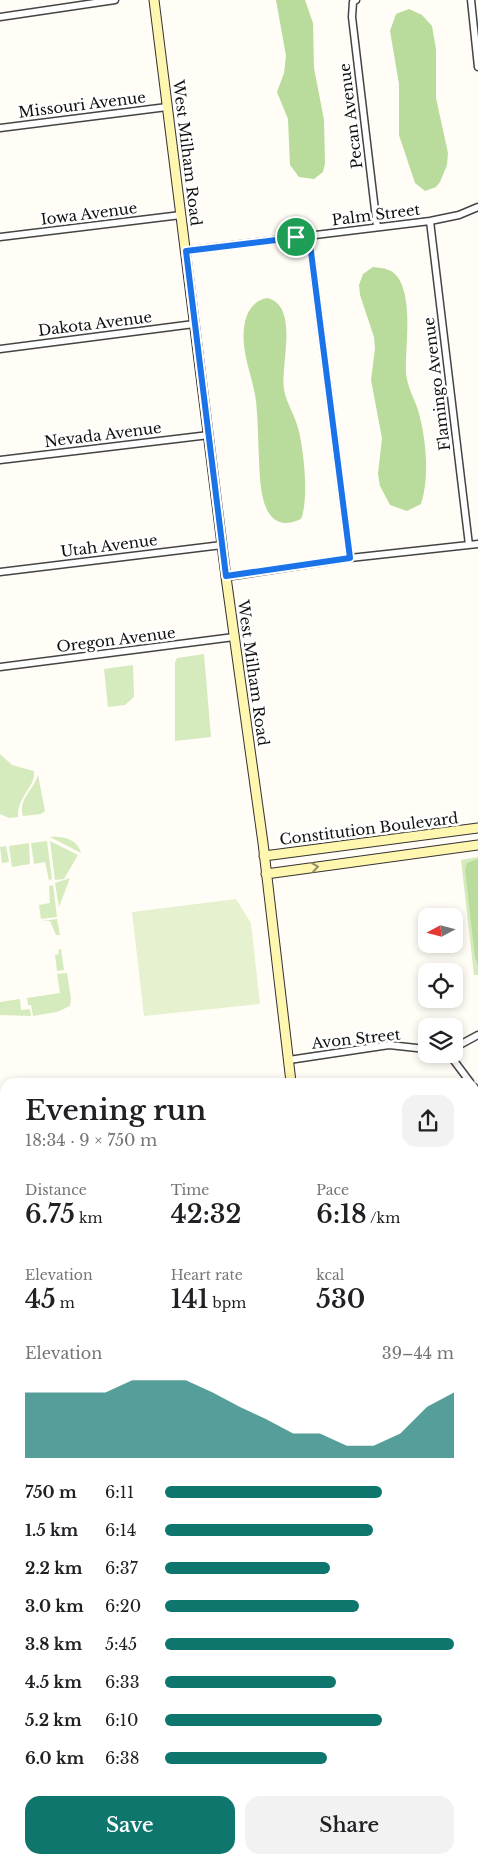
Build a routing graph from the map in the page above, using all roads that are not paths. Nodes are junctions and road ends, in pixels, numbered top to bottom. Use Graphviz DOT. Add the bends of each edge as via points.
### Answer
graph roads {
  1 [pos="116,0"];
  2 [pos="154,0"];
  3 [pos="471,0"];
  4 [pos="355,1"];
  5 [pos="0,17"];
  6 [pos="478,67"];
  7 [pos="168,107"];
  8 [pos="0,128"];
  9 [pos="478,207"];
  10 [pos="181,215"];
  11 [pos="430,221"];
  12 [pos="377,227"];
  13 [pos="309,236"];
  14 [pos="0,237"];
  15 [pos="186,251"];
  16 [pos="194,324"];
  17 [pos="0,349"];
  18 [pos="209,435"];
  19 [pos="0,460"];
  20 [pos="478,544"];
  21 [pos="222,545"];
  22 [pos="469,545"];
  23 [pos="350,558"];
  24 [pos="0,572"];
  25 [pos="226,576"];
  26 [pos="234,637"];
  27 [pos="0,666"];
  28 [pos="478,828"];
  29 [pos="478,845"];
  30 [pos="264,856"];
  31 [pos="266,874"];
  32 [pos="478,1035"];
  33 [pos="463,1043"];
  34 [pos="418,1048"];
  35 [pos="288,1060"];
  36 [pos="456,1063"];
  37 [pos="290,1078"];
  38 [pos="467,1078"];
  1 -- 5 [label="street"];
  2 -- 7 [label="street, West Milham Road"];
  3 -- 6 [label="street"];
  4 -- 12 [label="street, Pecan Avenue" via="352,17"];
  7 -- 8 [label="street, Missouri Avenue"];
  7 -- 10 [label="street, West Milham Road"];
  9 -- 11 [label="street, Palm Street"];
  10 -- 14 [label="street, Iowa Avenue"];
  10 -- 15 [label="street, West Milham Road"];
  11 -- 12 [label="street, Palm Street"];
  11 -- 22 [label="street, Flamingo Avenue"];
  12 -- 13 [label="street, Palm Street"];
  13 -- 15 [label="street, Palm Street"];
  13 -- 23 [label="street"];
  15 -- 16 [label="street, West Milham Road"];
  16 -- 17 [label="street, Dakota Avenue"];
  16 -- 18 [label="street, West Milham Road"];
  18 -- 19 [label="street, Nevada Avenue"];
  18 -- 21 [label="street, West Milham Road"];
  20 -- 22 [label="street"];
  21 -- 24 [label="street, Utah Avenue"];
  21 -- 25 [label="street, West Milham Road"];
  22 -- 23 [label="street"];
  23 -- 25 [label="street"];
  25 -- 26 [label="street, West Milham Road"];
  26 -- 27 [label="street, Oregon Avenue"];
  26 -- 30 [label="street, West Milham Road"];
  28 -- 30 [label="street, Constitution Boulevard"];
  31 -- 29 [label="street, Constitution Boulevard, one-way"];
  30 -- 31 [label="street, West Milham Road"];
  31 -- 35 [label="street, West Milham Road"];
  32 -- 33 [label="street"];
  34 -- 35 [label="street, Avon Street" via="389,1045"];
  35 -- 37 [label="street, West Milham Road"];
  36 -- 38 [label="street"];
}
